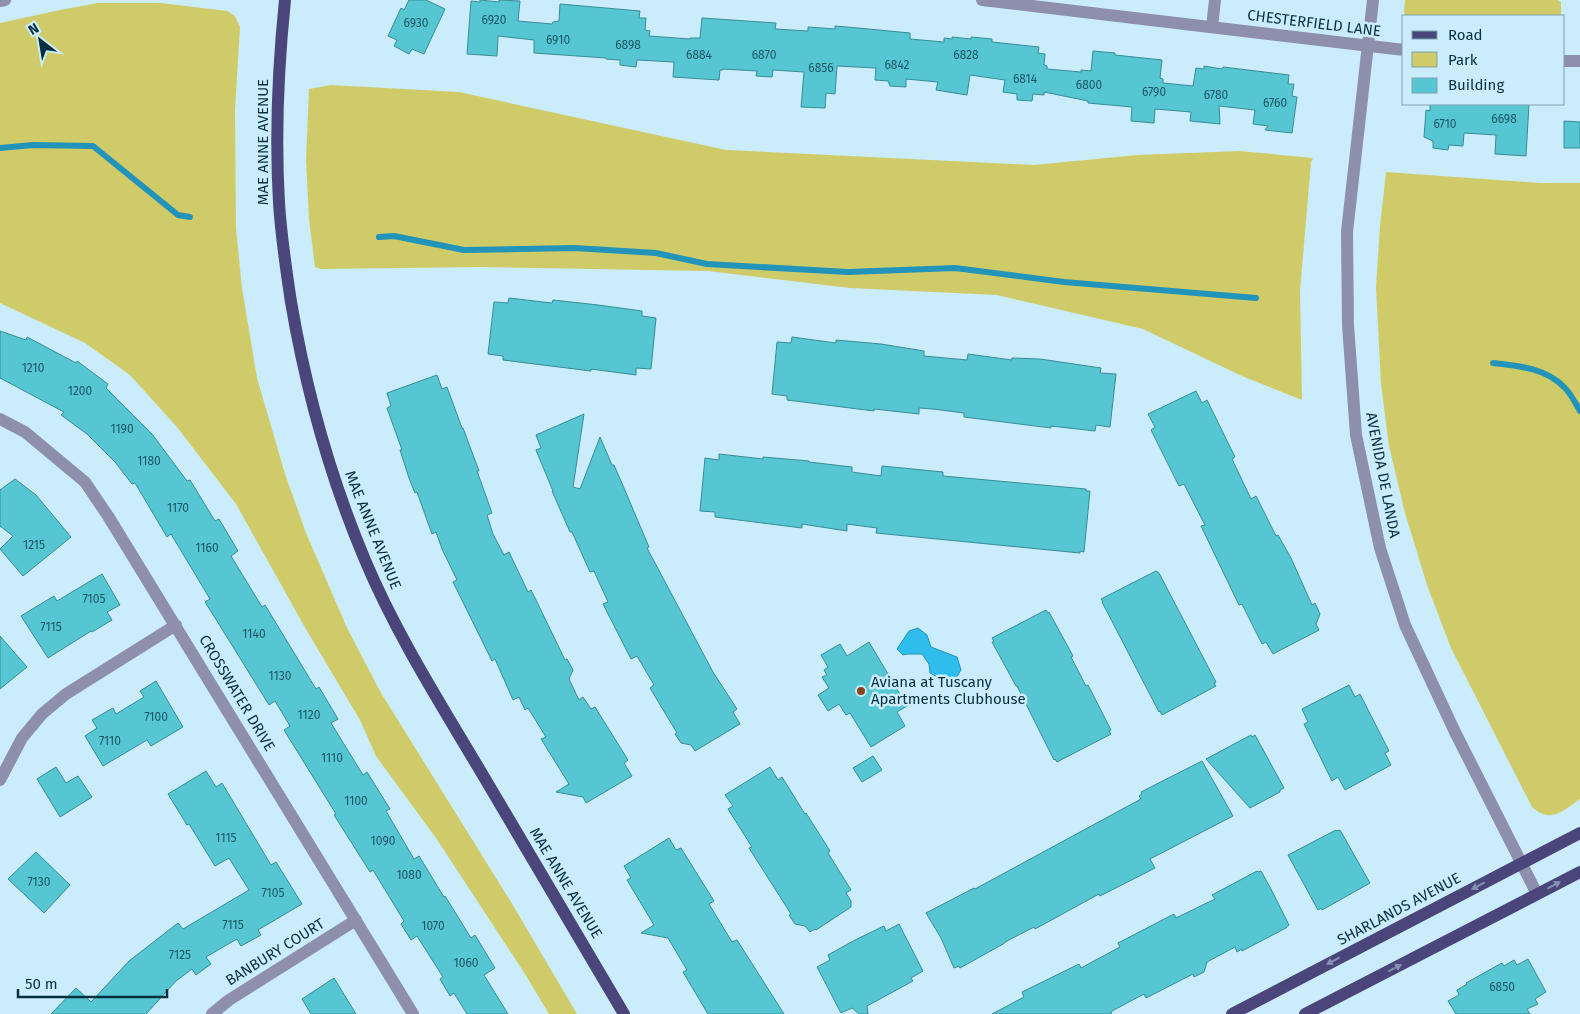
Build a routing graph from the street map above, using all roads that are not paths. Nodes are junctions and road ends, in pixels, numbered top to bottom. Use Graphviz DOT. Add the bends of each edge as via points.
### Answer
graph roads {
  1 [pos="5,0"];
  2 [pos="285,0"];
  3 [pos="982,0"];
  4 [pos="1216,0"];
  5 [pos="1373,0"];
  6 [pos="0,1"];
  7 [pos="1212,27"];
  8 [pos="1368,46"];
  9 [pos="1402,50"];
  10 [pos="1565,61"];
  11 [pos="1580,61"];
  12 [pos="0,419"];
  13 [pos="176,625"];
  14 [pos="0,780"];
  15 [pos="1580,833"];
  16 [pos="1521,864"];
  17 [pos="1580,872"];
  18 [pos="1537,894"];
  19 [pos="356,920"];
  20 [pos="212,1014"];
  21 [pos="413,1014"];
  22 [pos="624,1014"];
  23 [pos="1232,1014"];
  24 [pos="1305,1014"];
  1 -- 6 [label="street"];
  2 -- 22 [label="main road, MAE ANNE AVENUE" via="277,138 286,275 298,346 316,420 339,492 365,561 398,629"];
  3 -- 7 [label="street, CHESTERFIELD LANE"];
  4 -- 7 [label="street"];
  5 -- 8 [label="street, AVENIDA DE LANDA"];
  7 -- 8 [label="street, CHESTERFIELD LANE"];
  8 -- 9 [label="street, CHESTERFIELD LANE"];
  8 -- 16 [label="street, AVENIDA DE LANDA" via="1348,232 1348,325 1356,435 1380,548 1406,625"];
  10 -- 11 [label="street"];
  12 -- 13 [label="street, CROSSWATER DRIVE" via="25,432 85,482"];
  13 -- 14 [label="street" via="66,694 42,714 22,738"];
  13 -- 19 [label="street, CROSSWATER DRIVE"];
  15 -- 16 [label="main road, SHARLANDS AVENUE"];
  16 -- 18 [label="street, AVENIDA DE LANDA"];
  16 -- 23 [label="main road, SHARLANDS AVENUE, one-way"];
  18 -- 17 [label="main road, one-way"];
  24 -- 18 [label="main road, one-way"];
  19 -- 20 [label="street, BANBURY COURT"];
  19 -- 21 [label="street, CROSSWATER DRIVE"];
}
